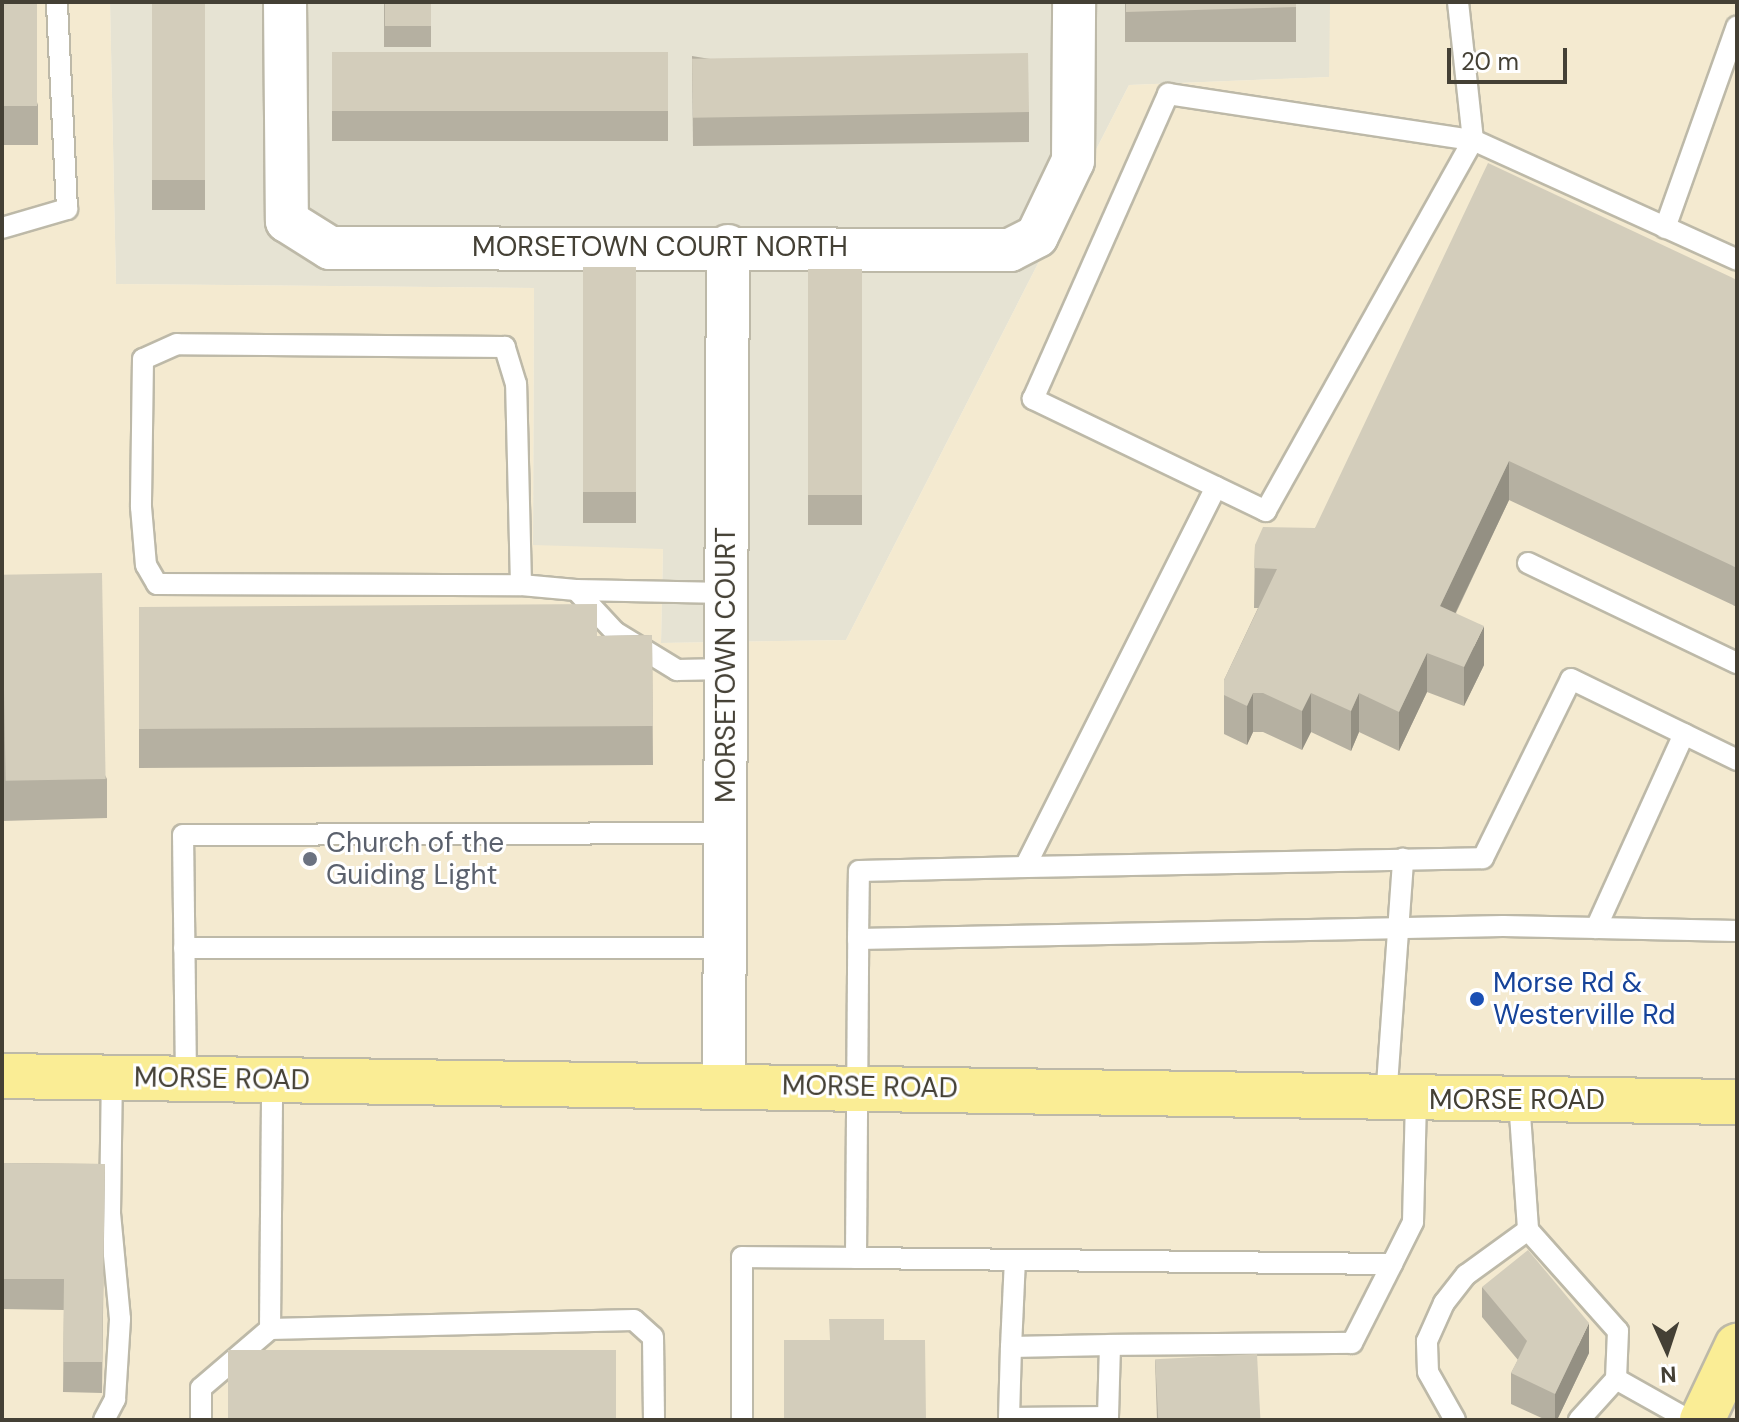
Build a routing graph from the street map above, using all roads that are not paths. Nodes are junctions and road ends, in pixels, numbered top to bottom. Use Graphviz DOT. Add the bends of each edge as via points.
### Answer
graph roads {
  1 [pos="57,2"];
  2 [pos="285,2"];
  3 [pos="1074,2"];
  4 [pos="1458,2"];
  5 [pos="1737,26"];
  6 [pos="1473,140"];
  7 [pos="2,228"];
  8 [pos="1665,228"];
  9 [pos="728,246"];
  10 [pos="1734,253"];
  11 [pos="1216,487"];
  12 [pos="1528,563"];
  13 [pos="521,585"];
  14 [pos="576,590"];
  15 [pos="726,593"];
  16 [pos="1737,663"];
  17 [pos="726,669"];
  18 [pos="1684,734"];
  19 [pos="1737,760"];
  20 [pos="725,833"];
  21 [pos="1403,859"];
  22 [pos="1025,867"];
  23 [pos="1596,928"];
  24 [pos="1398,930"];
  25 [pos="1737,931"];
  26 [pos="858,939"];
  27 [pos="184,948"];
  28 [pos="725,948"];
  29 [pos="2,1076"];
  30 [pos="112,1078"];
  31 [pos="186,1078"];
  32 [pos="272,1079"];
  33 [pos="724,1084"];
  34 [pos="857,1087"];
  35 [pos="1401,1099"];
  36 [pos="1519,1100"];
  37 [pos="1737,1102"];
  38 [pos="1528,1230"];
  39 [pos="856,1258"];
  40 [pos="1015,1260"];
  41 [pos="1392,1264"];
  42 [pos="270,1329"];
  43 [pos="1110,1345"];
  44 [pos="1737,1346"];
  45 [pos="1011,1347"];
  46 [pos="1616,1379"];
  47 [pos="104,1420"];
  48 [pos="201,1420"];
  49 [pos="654,1420"];
  50 [pos="742,1420"];
  51 [pos="1455,1420"];
  52 [pos="1579,1420"];
  53 [pos="1689,1420"];
  54 [pos="1702,1420"];
  1 -- 7 [label="lane" via="67,209"];
  2 -- 9 [label="street, MORSETOWN COURT NORTH" via="287,221 330,248"];
  3 -- 9 [label="street, MORSETOWN COURT NORTH" via="1073,161 1037,236 1010,250"];
  4 -- 6 [label="lane"];
  5 -- 8 [label="lane"];
  6 -- 8 [label="lane"];
  6 -- 11 [label="lane" via="1266,511"];
  6 -- 11 [label="lane" via="1168,94 1033,399"];
  8 -- 10 [label="lane"];
  9 -- 15 [label="street, MORSETOWN COURT"];
  11 -- 22 [label="lane"];
  12 -- 16 [label="lane"];
  13 -- 13 [label="lane" via="157,584 146,565 141,507 143,359 177,344 505,347 516,384"];
  13 -- 14 [label="lane"];
  14 -- 15 [label="lane"];
  14 -- 17 [label="lane" via="615,632 677,670"];
  15 -- 17 [label="street, MORSETOWN COURT"];
  17 -- 20 [label="street, MORSETOWN COURT"];
  18 -- 19 [label="lane"];
  18 -- 21 [label="lane" via="1571,679 1483,858"];
  18 -- 23 [label="lane"];
  20 -- 27 [label="lane" via="183,835"];
  20 -- 28 [label="street, MORSETOWN COURT"];
  21 -- 22 [label="lane"];
  21 -- 24 [label="lane"];
  22 -- 26 [label="lane" via="859,871"];
  23 -- 24 [label="lane"];
  23 -- 25 [label="lane"];
  24 -- 26 [label="lane"];
  24 -- 35 [label="lane"];
  26 -- 34 [label="lane"];
  27 -- 28 [label="lane"];
  27 -- 31 [label="lane"];
  28 -- 33 [label="street, MORSETOWN COURT"];
  29 -- 30 [label="main road, MORSE ROAD"];
  30 -- 31 [label="main road, MORSE ROAD"];
  30 -- 47 [label="lane" via="110,1214 120,1319 115,1399"];
  31 -- 32 [label="main road, MORSE ROAD"];
  32 -- 33 [label="main road, MORSE ROAD"];
  32 -- 42 [label="lane"];
  33 -- 34 [label="main road, MORSE ROAD"];
  34 -- 35 [label="main road, MORSE ROAD"];
  34 -- 39 [label="lane"];
  35 -- 36 [label="main road, MORSE ROAD"];
  35 -- 41 [label="lane" via="1413,1222"];
  36 -- 37 [label="main road, MORSE ROAD"];
  36 -- 38 [label="lane"];
  38 -- 46 [label="lane" via="1618,1331"];
  38 -- 51 [label="lane" via="1466,1275 1444,1303 1427,1341 1428,1372"];
  39 -- 40 [label="lane"];
  39 -- 50 [label="lane" via="742,1257"];
  40 -- 41 [label="lane"];
  40 -- 45 [label="lane"];
  41 -- 43 [label="lane" via="1352,1343"];
  42 -- 48 [label="lane" via="201,1388"];
  42 -- 49 [label="lane" via="634,1320 653,1337"];
  43 -- 45 [label="lane"];
  43 -- 45 [label="lane" via="1108,1417 1009,1418"];
  44 -- 54 [label="main road"];
  46 -- 52 [label="lane"];
  46 -- 53 [label="lane"];
}
